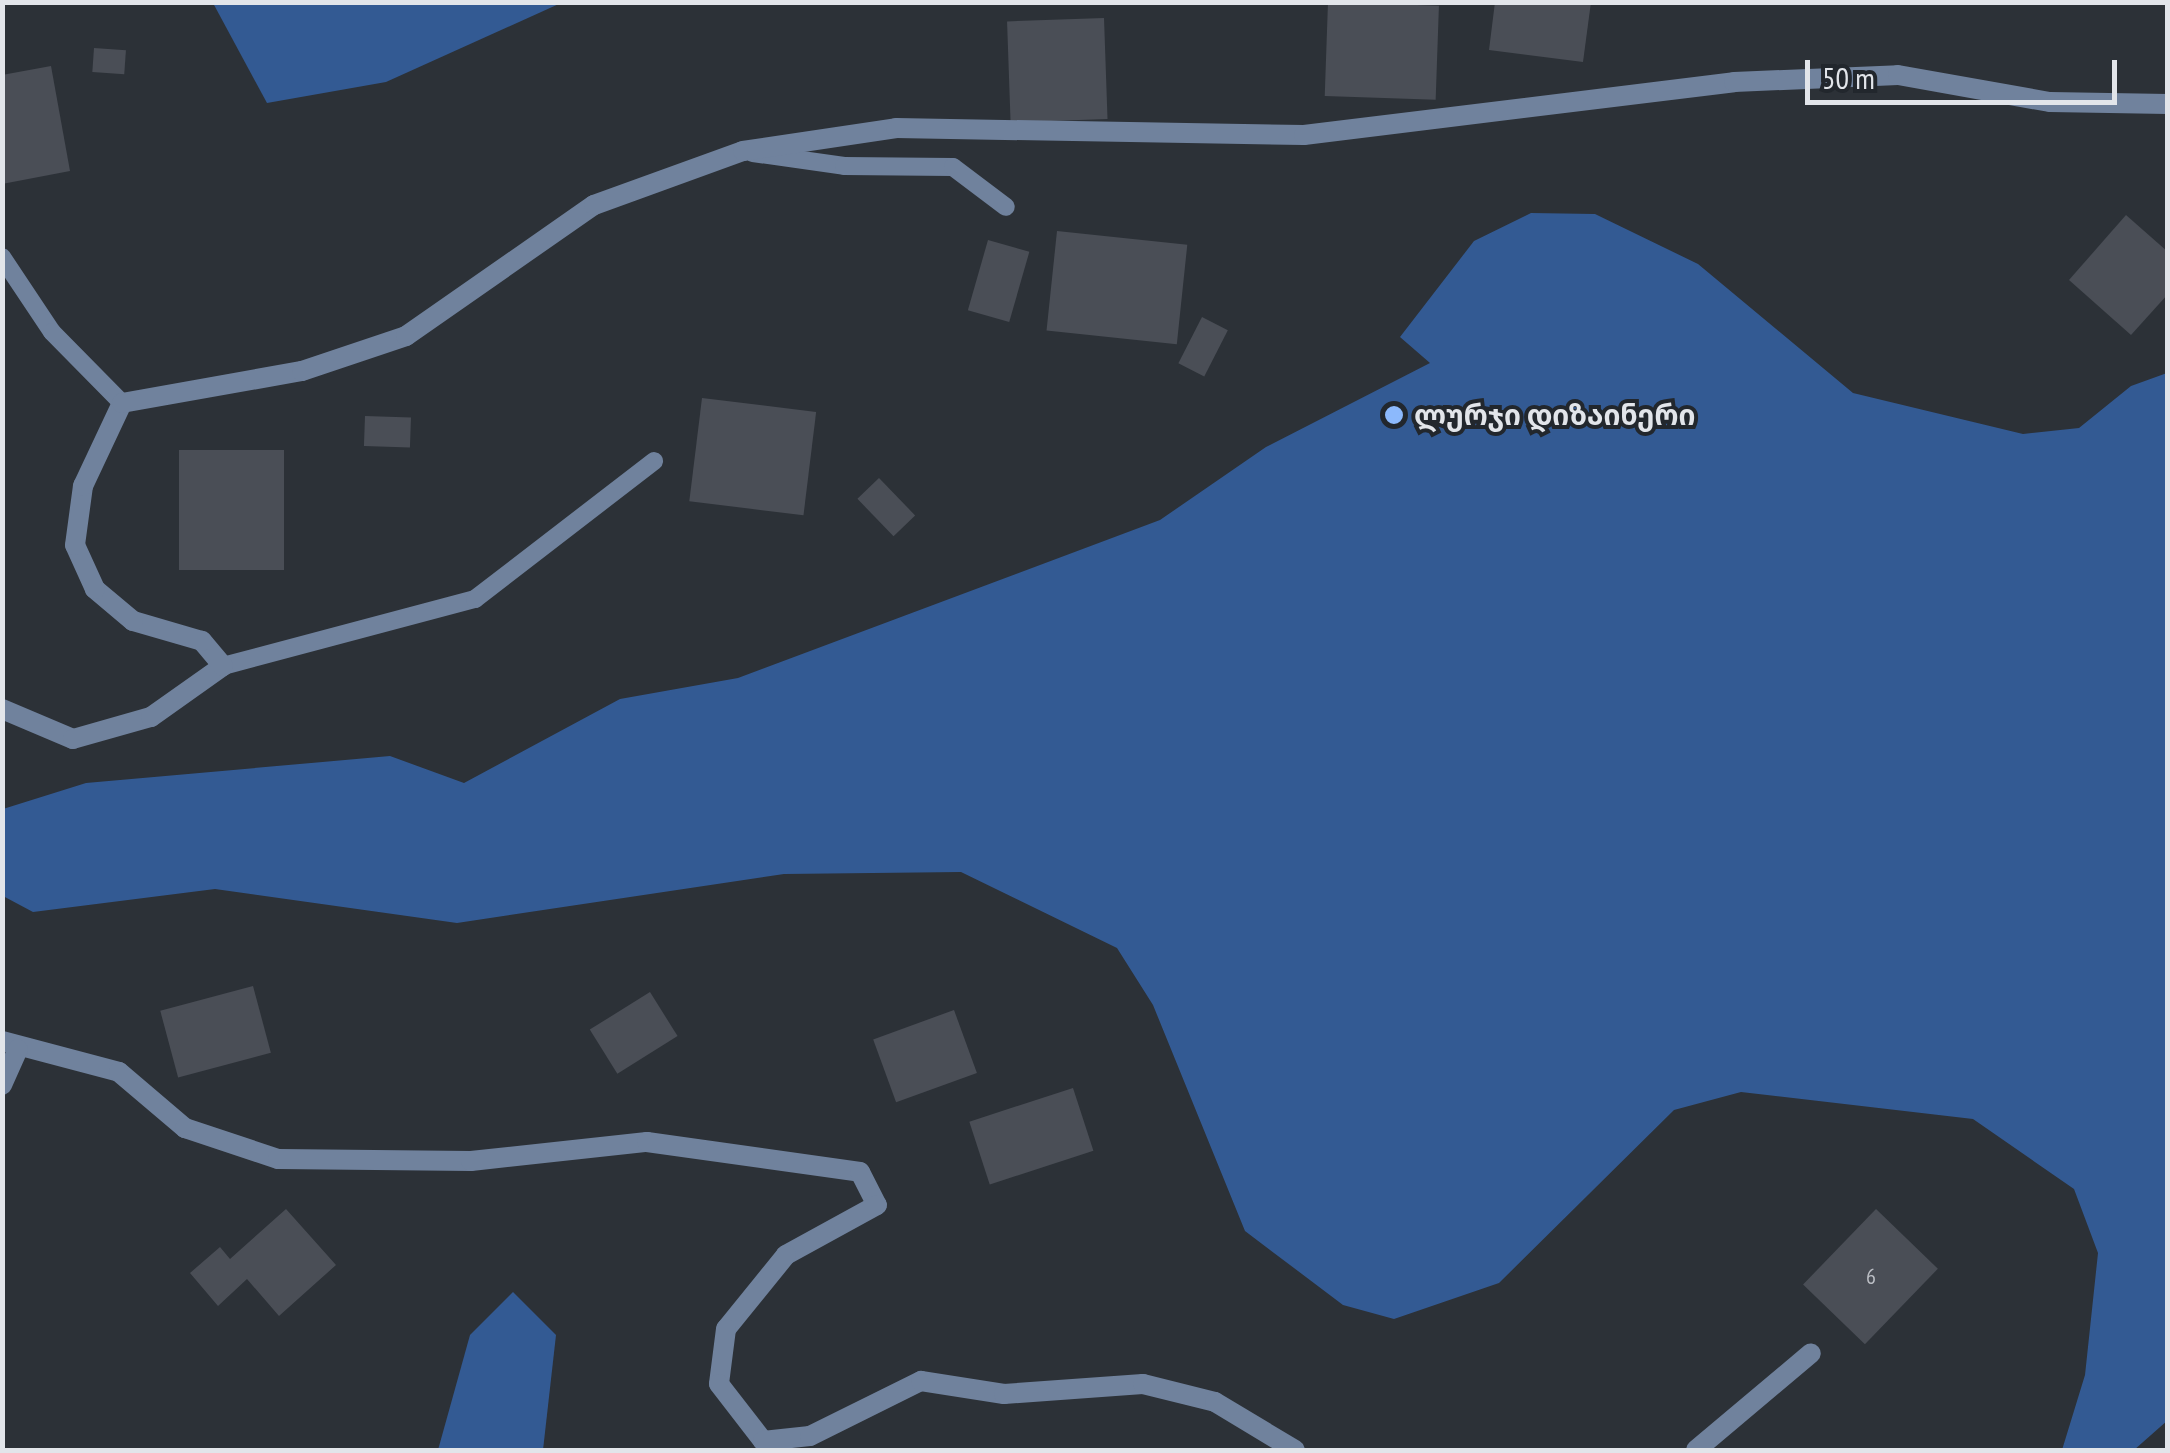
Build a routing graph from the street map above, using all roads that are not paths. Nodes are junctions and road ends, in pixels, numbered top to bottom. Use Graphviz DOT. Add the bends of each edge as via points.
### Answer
graph roads {
  1 [pos="2168,104"];
  2 [pos="743,151"];
  3 [pos="1006,207"];
  4 [pos="2,257"];
  5 [pos="122,404"];
  6 [pos="654,461"];
  7 [pos="223,666"];
  8 [pos="2,709"];
  9 [pos="10,1045"];
  10 [pos="2,1085"];
  11 [pos="1811,1353"];
  12 [pos="1296,1450"];
  13 [pos="1696,1450"];
  1 -- 2 [label="street" via="2050,102 1898,75 1734,82 1304,134 896,128"];
  2 -- 3 [label="lane" via="844,166 952,167"];
  2 -- 5 [label="street" via="594,206 406,336 302,371"];
  4 -- 5 [label="lane" via="52,332"];
  5 -- 7 [label="street" via="83,486 75,545 95,589 133,621 202,640"];
  6 -- 7 [label="lane" via="474,599"];
  7 -- 8 [label="street" via="151,717 73,738"];
  9 -- 10 [label="street"];
  9 -- 12 [label="street" via="119,1072 185,1128 278,1160 471,1161 647,1142 860,1172 877,1205 786,1256 726,1328 718,1384 763,1441 810,1436 921,1380 1004,1394 1143,1384 1215,1402"];
  11 -- 13 [label="street"];
}
